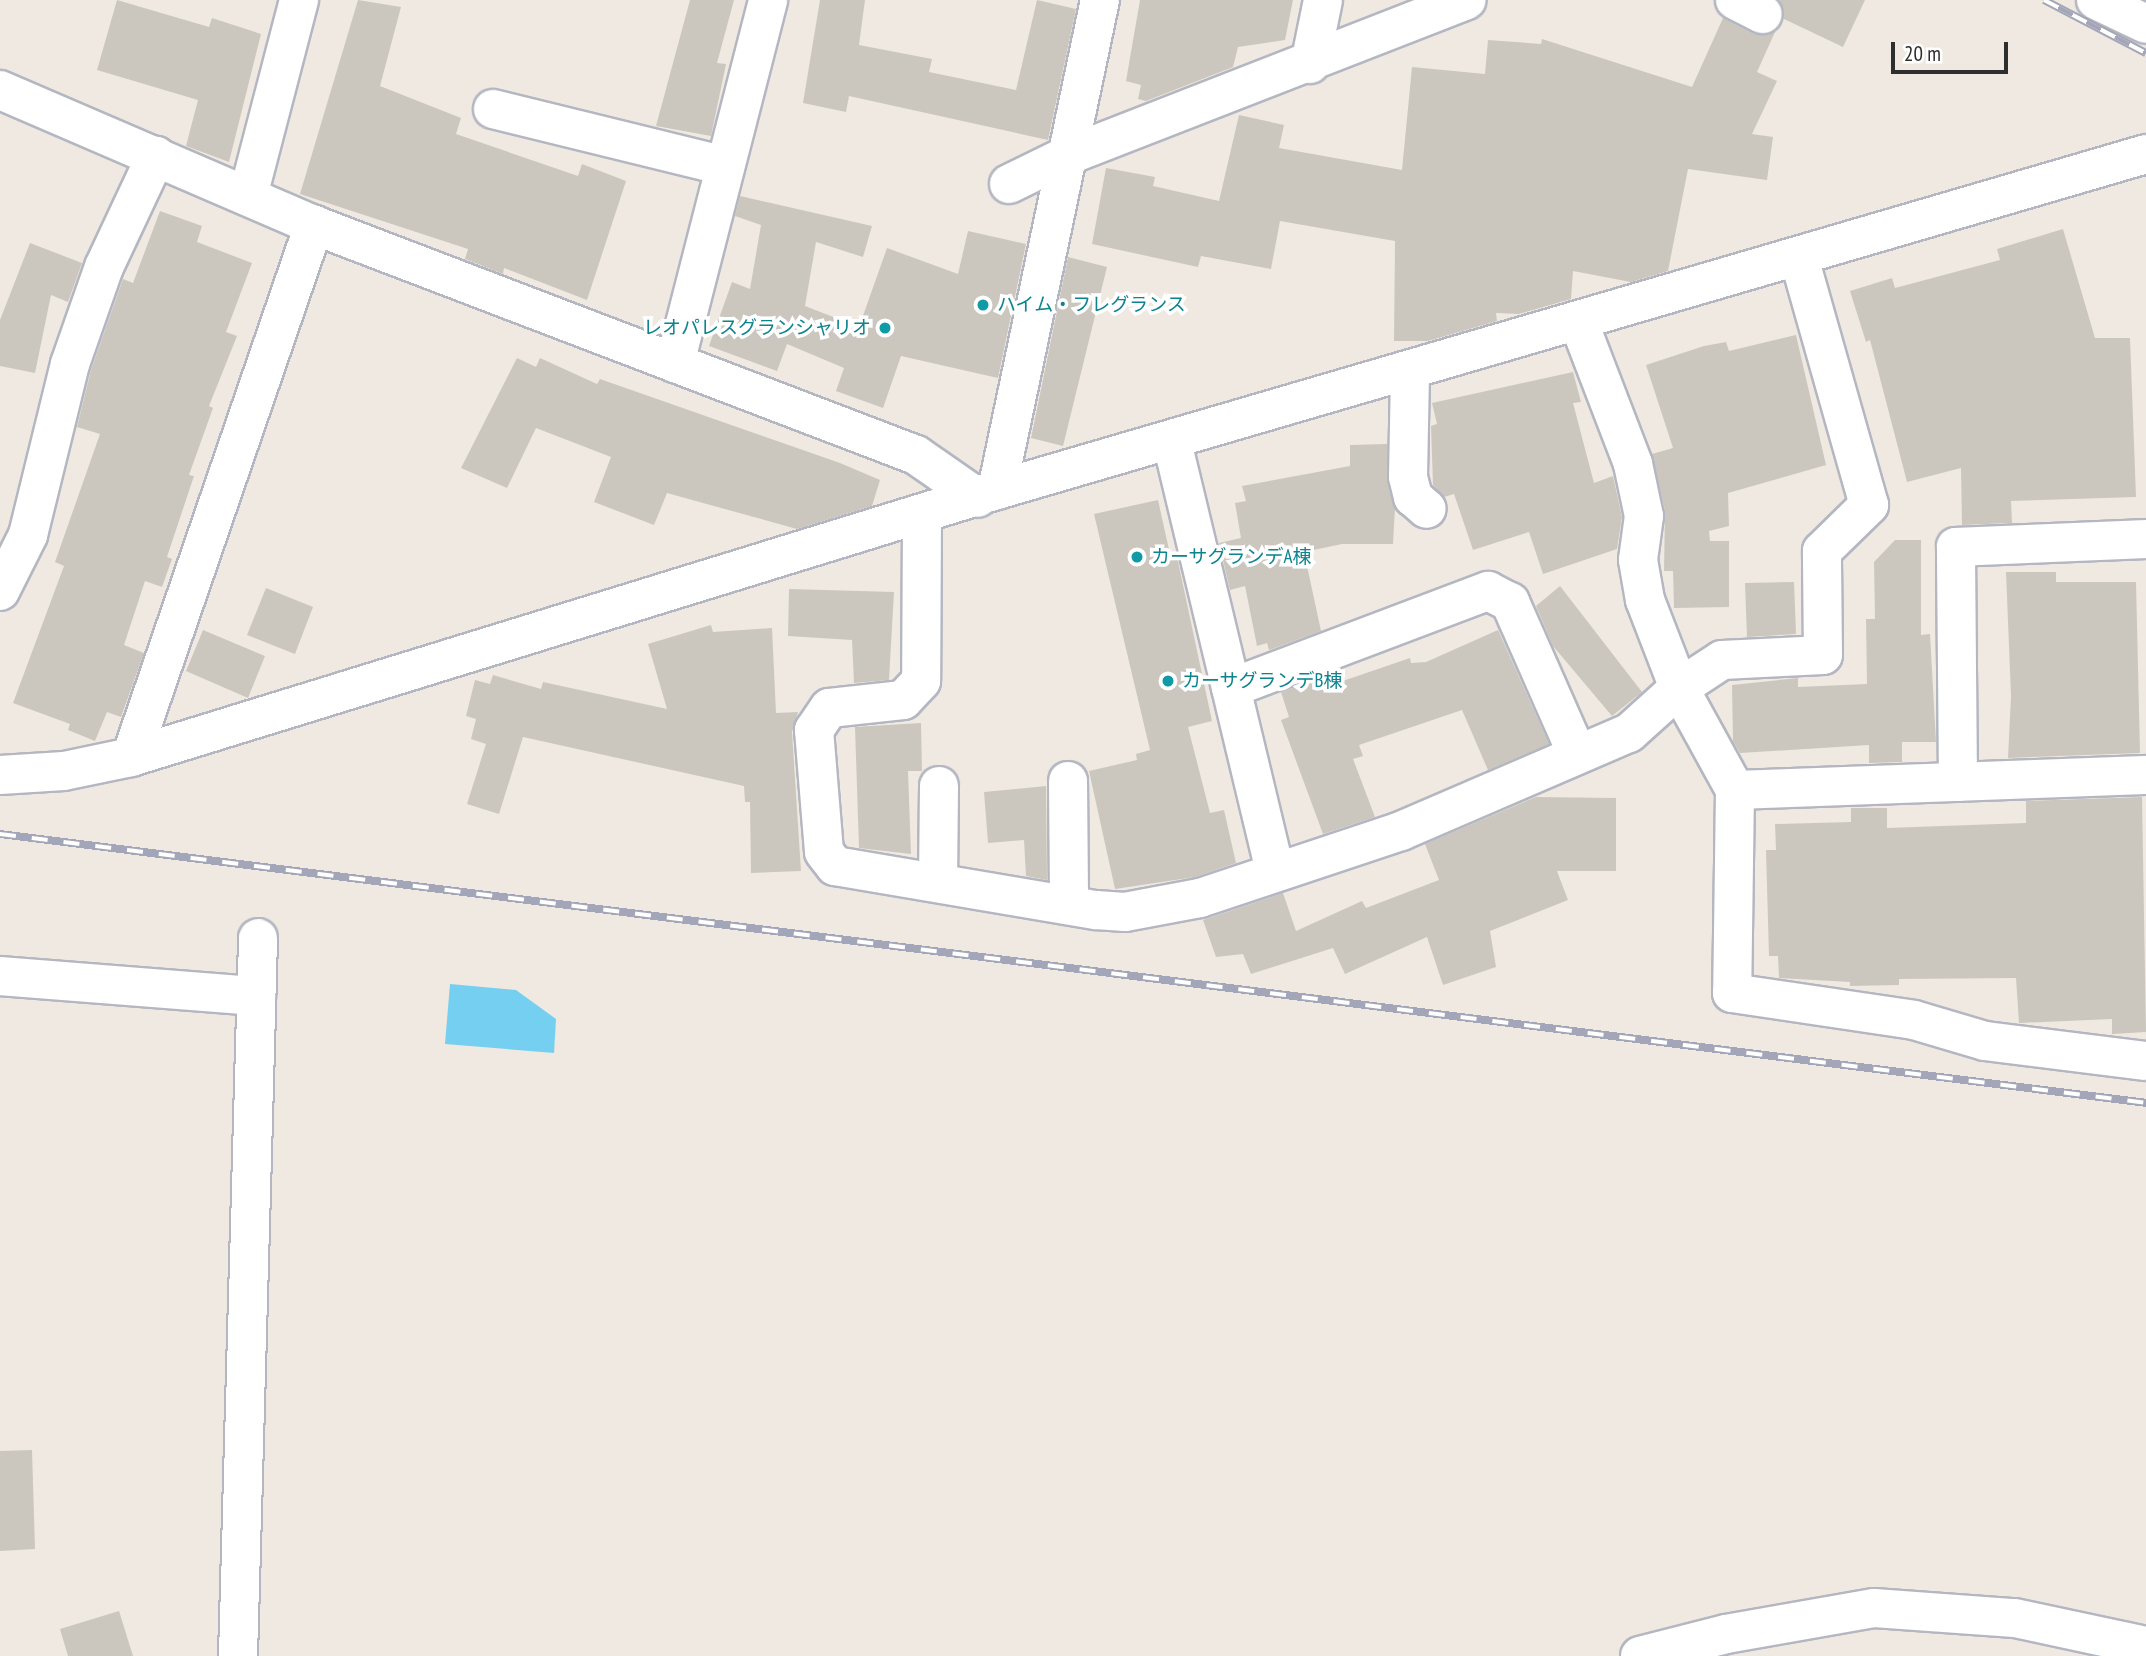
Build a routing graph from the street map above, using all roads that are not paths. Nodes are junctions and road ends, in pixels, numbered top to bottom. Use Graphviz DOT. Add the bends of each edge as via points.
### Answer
graph roads {
  1 [pos="299,0"];
  2 [pos="768,0"];
  3 [pos="1100,0"];
  4 [pos="1323,0"];
  5 [pos="1466,0"];
  6 [pos="2096,0"];
  7 [pos="2146,24"];
  8 [pos="1310,64"];
  9 [pos="0,90"];
  10 [pos="493,109"];
  11 [pos="2146,154"];
  12 [pos="156,156"];
  13 [pos="1065,156"];
  14 [pos="725,166"];
  15 [pos="1009,184"];
  16 [pos="248,196"];
  17 [pos="314,225"];
  18 [pos="1799,257"];
  19 [pos="1579,323"];
  20 [pos="675,363"];
  21 [pos="1410,373"];
  22 [pos="1172,442"];
  23 [pos="988,494"];
  24 [pos="1427,509"];
  25 [pos="922,517"];
  26 [pos="2146,539"];
  27 [pos="0,591"];
  28 [pos="1231,688"];
  29 [pos="1679,688"];
  30 [pos="1577,754"];
  31 [pos="131,757"];
  32 [pos="0,775"];
  33 [pos="2146,775"];
  34 [pos="1068,781"];
  35 [pos="1958,782"];
  36 [pos="939,786"];
  37 [pos="1735,790"];
  38 [pos="1275,871"];
  39 [pos="938,883"];
  40 [pos="1069,905"];
  41 [pos="258,938"];
  42 [pos="0,976"];
  43 [pos="256,996"];
  44 [pos="2146,1061"];
  45 [pos="2146,1646"];
  46 [pos="238,1656"];
  47 [pos="1640,1656"];
  1 -- 16 [label="street"];
  2 -- 14 [label="street"];
  3 -- 13 [label="street"];
  4 -- 8 [label="street"];
  5 -- 8 [label="street"];
  6 -- 7 [label="street"];
  8 -- 13 [label="street"];
  9 -- 12 [label="street"];
  10 -- 14 [label="street"];
  11 -- 18 [label="street"];
  12 -- 16 [label="street"];
  12 -- 27 [label="street" via="103,267 70,364 28,535"];
  13 -- 15 [label="street"];
  13 -- 23 [label="street"];
  14 -- 20 [label="street"];
  16 -- 17 [label="street"];
  17 -- 20 [label="street"];
  17 -- 31 [label="street"];
  18 -- 19 [label="street"];
  18 -- 29 [label="street" via="1869,505 1822,551 1823,655 1722,660"];
  19 -- 21 [label="street"];
  19 -- 29 [label="street" via="1633,464 1644,516 1638,560 1645,600"];
  20 -- 23 [label="street" via="916,455"];
  21 -- 22 [label="street"];
  21 -- 24 [label="street" via="1408,477 1413,497"];
  22 -- 23 [label="street"];
  22 -- 28 [label="street"];
  23 -- 25 [label="street"];
  25 -- 31 [label="street"];
  25 -- 39 [label="street" via="921,681 903,700 829,708 814,730 820,836 835,866"];
  26 -- 35 [label="street" via="1956,547"];
  28 -- 30 [label="street" via="1488,591 1510,602"];
  28 -- 38 [label="street"];
  29 -- 30 [label="street" via="1629,733"];
  29 -- 37 [label="street"];
  30 -- 38 [label="street" via="1401,831"];
  31 -- 32 [label="street" via="64,771"];
  33 -- 35 [label="street"];
  34 -- 40 [label="street"];
  35 -- 37 [label="street"];
  36 -- 39 [label="street"];
  37 -- 44 [label="street" via="1732,993 1914,1020 1985,1041"];
  38 -- 40 [label="street" via="1200,898 1125,912"];
  39 -- 40 [label="street"];
  41 -- 43 [label="street"];
  42 -- 43 [label="street"];
  43 -- 46 [label="street"];
  45 -- 47 [label="street" via="2015,1618 1874,1608 1726,1634"];
}
